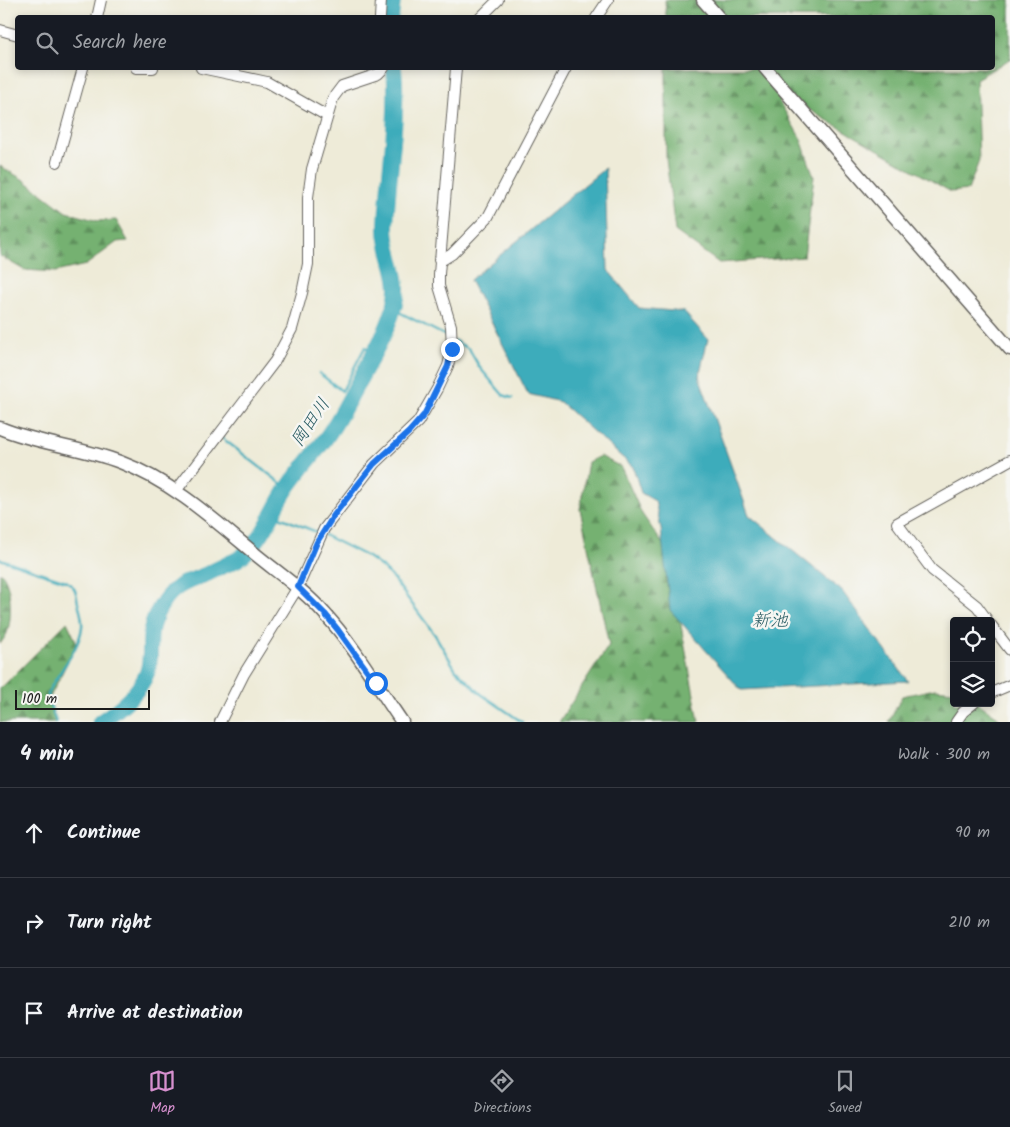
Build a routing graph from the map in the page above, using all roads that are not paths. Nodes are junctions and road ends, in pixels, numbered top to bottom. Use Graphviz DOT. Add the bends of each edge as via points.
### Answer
graph roads {
  1 [pos="101,0"];
  2 [pos="381,0"];
  3 [pos="498,0"];
  4 [pos="608,0"];
  5 [pos="703,0"];
  6 [pos="98,15"];
  7 [pos="380,15"];
  8 [pos="483,15"];
  9 [pos="598,15"];
  10 [pos="716,15"];
  11 [pos="0,30"];
  12 [pos="15,34"];
  13 [pos="82,70"];
  14 [pos="210,70"];
  15 [pos="382,70"];
  16 [pos="456,70"];
  17 [pos="565,70"];
  18 [pos="767,70"];
  19 [pos="327,116"];
  20 [pos="57,162"];
  21 [pos="439,260"];
  22 [pos="1010,349"];
  23 [pos="0,428"];
  24 [pos="1010,460"];
  25 [pos="176,491"];
  26 [pos="298,587"];
  27 [pos="985,617"];
  28 [pos="995,630"];
  29 [pos="1010,650"];
  30 [pos="1010,685"];
  31 [pos="995,691"];
  32 [pos="969,707"];
  33 [pos="220,722"];
  34 [pos="402,722"];
  35 [pos="956,722"];
  1 -- 6 [label="street"];
  2 -- 7 [label="street"];
  3 -- 8 [label="street"];
  4 -- 9 [label="street"];
  5 -- 10 [label="street"];
  11 -- 12 [label="street"];
  13 -- 20 [label="street"];
  14 -- 19 [label="street" via="267,82"];
  15 -- 19 [label="street" via="342,86 333,98"];
  16 -- 21 [label="street"];
  17 -- 21 [label="street" via="488,217 452,254"];
  18 -- 22 [label="street"];
  19 -- 25 [label="street" via="312,169 308,197 308,264 292,329 275,360"];
  21 -- 26 [label="street" via="439,286 451,326 452,349 448,366 418,422 374,464 324,529"];
  23 -- 25 [label="street" via="119,461"];
  24 -- 27 [label="street" via="897,523 932,570 977,606"];
  25 -- 26 [label="street"];
  26 -- 33 [label="street" via="244,674"];
  26 -- 34 [label="street" via="338,630"];
  28 -- 29 [label="street"];
  30 -- 31 [label="street"];
  32 -- 35 [label="street"];
}
